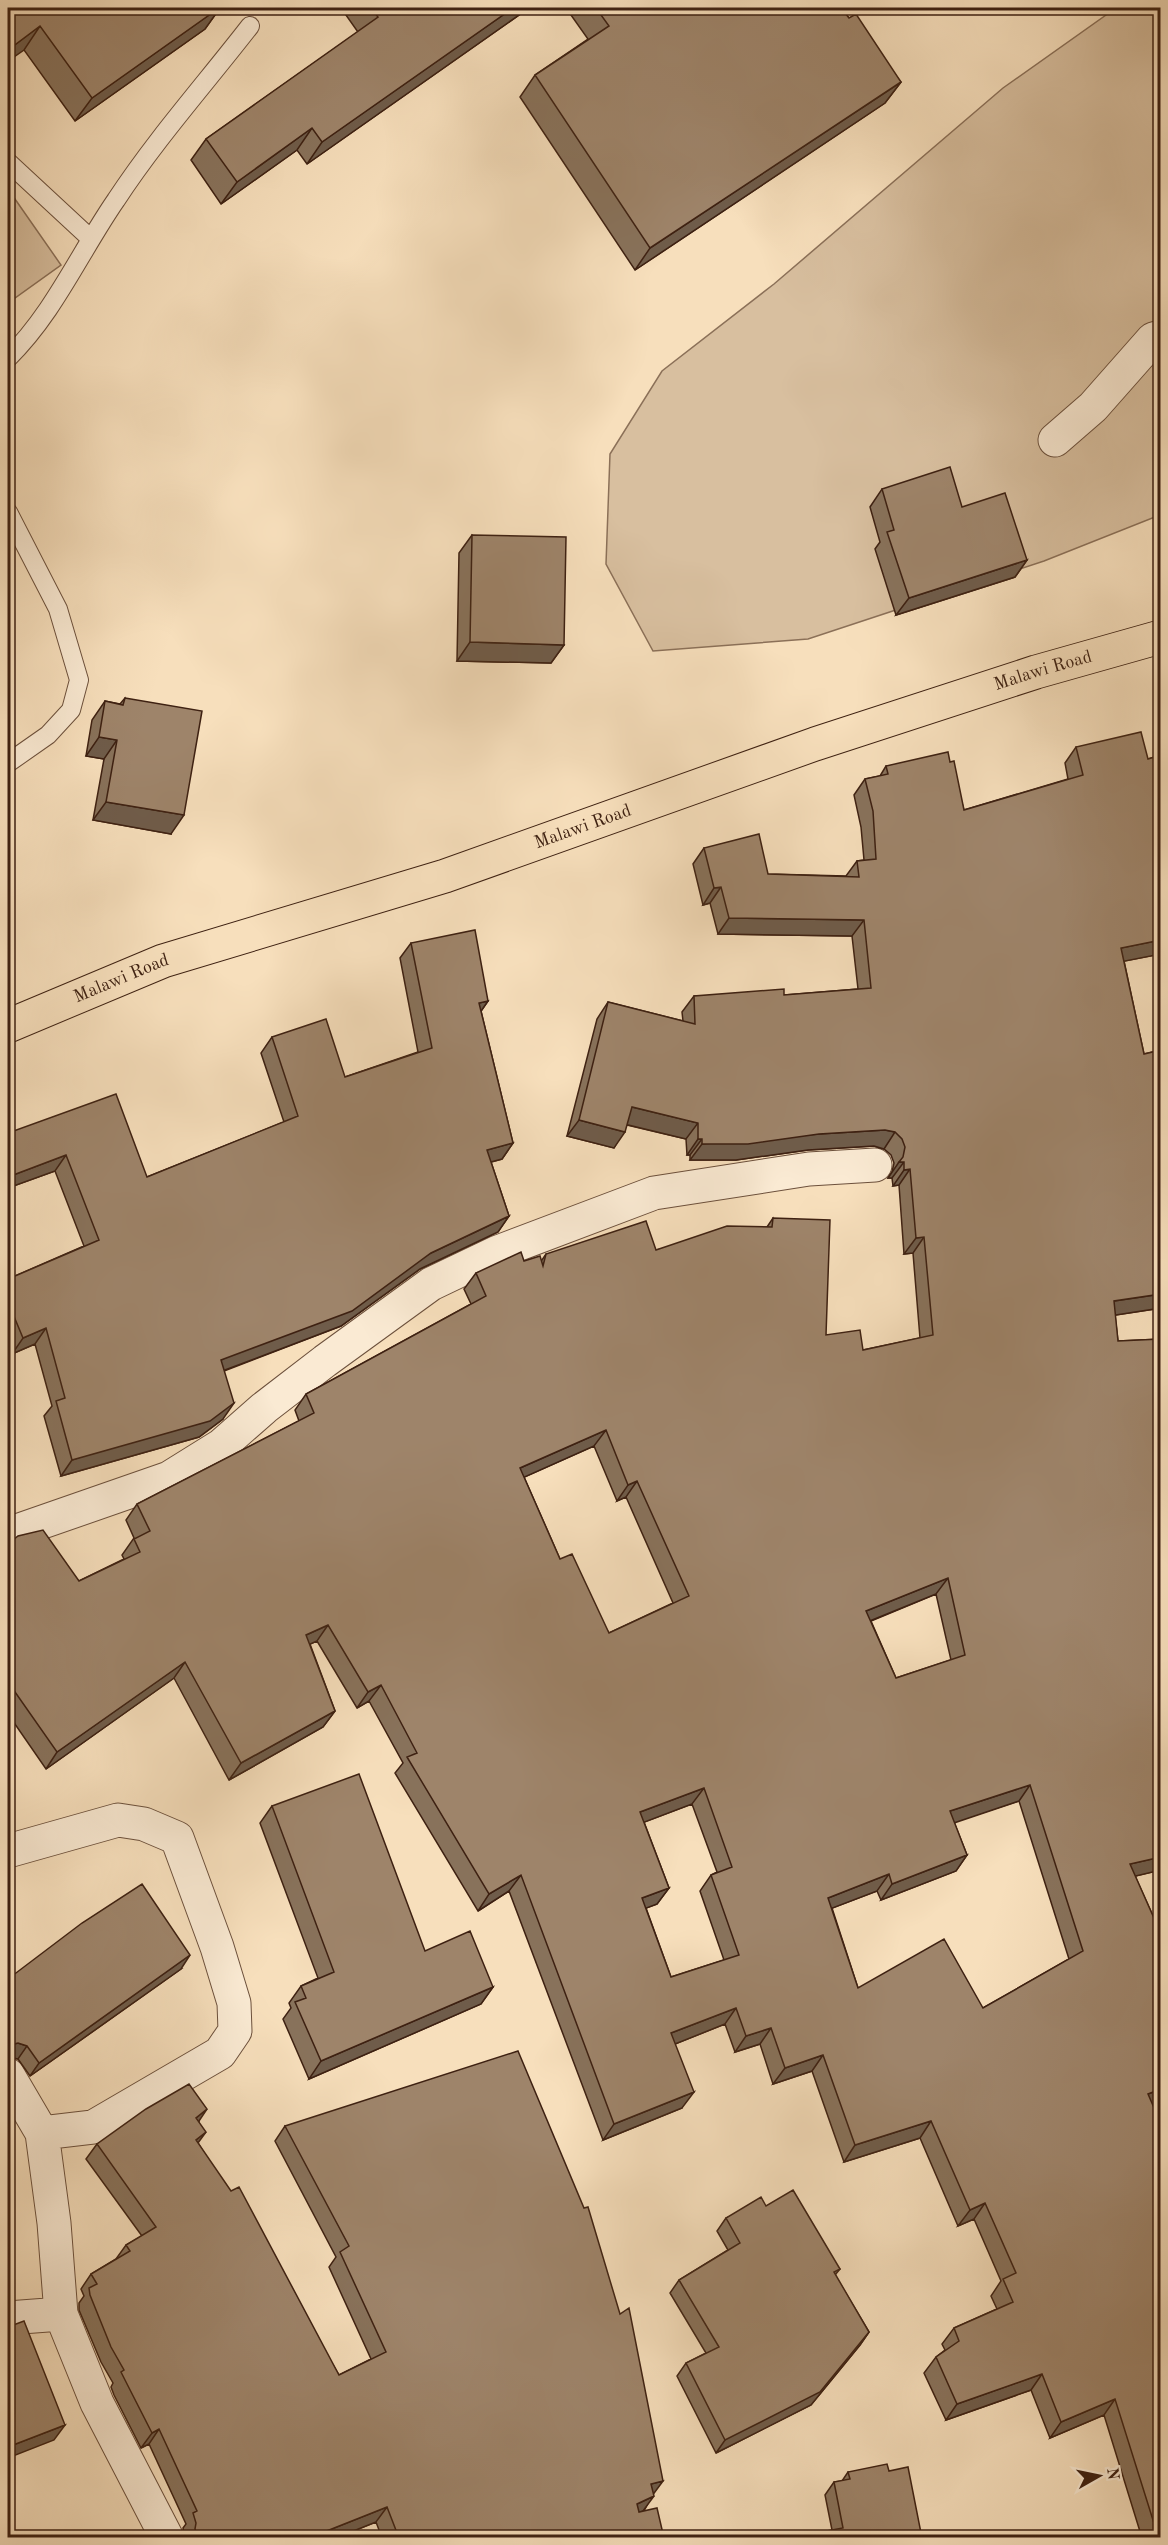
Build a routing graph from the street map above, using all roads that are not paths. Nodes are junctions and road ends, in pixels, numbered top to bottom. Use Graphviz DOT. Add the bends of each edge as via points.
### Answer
graph roads {
  1 [pos="250,26"];
  2 [pos="8,162"];
  3 [pos="91,239"];
  4 [pos="1161,338"];
  5 [pos="8,358"];
  6 [pos="1055,440"];
  7 [pos="8,512"];
  8 [pos="1161,637"];
  9 [pos="8,763"];
  10 [pos="8,1026"];
  11 [pos="875,1165"];
  12 [pos="8,1534"];
  13 [pos="8,1851"];
  14 [pos="8,2075"];
  15 [pos="42,2133"];
  16 [pos="61,2314"];
  17 [pos="8,2318"];
  18 [pos="167,2538"];
  1 -- 3 [label="lane" via="141,164"];
  2 -- 3 [label="lane"];
  3 -- 5 [label="lane" via="45,314"];
  4 -- 6 [label="street" via="1153,339 1094,406"];
  7 -- 9 [label="lane" via="58,609 79,680 71,711 48,735"];
  8 -- 10 [label="main road, Malawi Road" via="1035,672 815,744 445,876 163,962"];
  11 -- 12 [label="street" via="809,1169 654,1193 498,1252 431,1284 316,1368 222,1445 169,1478"];
  13 -- 15 [label="street" via="118,1820 144,1824 177,1838 234,2003 235,2031 220,2053 93,2127"];
  14 -- 15 [label="street"];
  15 -- 16 [label="street"];
  16 -- 17 [label="street"];
  16 -- 18 [label="street" via="97,2403"];
}
